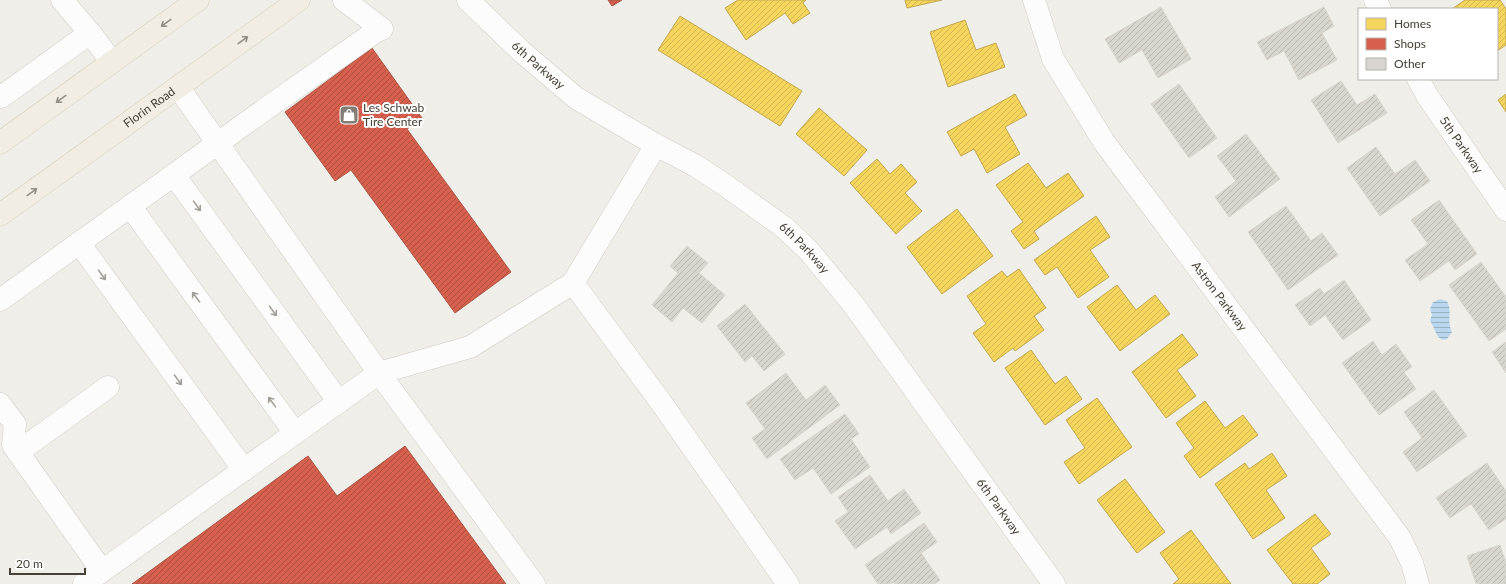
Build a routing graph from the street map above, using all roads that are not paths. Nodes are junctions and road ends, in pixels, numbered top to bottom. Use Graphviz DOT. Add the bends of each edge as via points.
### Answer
graph roads {
  1 [pos="62,0"];
  2 [pos="198,0"];
  3 [pos="299,0"];
  4 [pos="344,0"];
  5 [pos="468,0"];
  6 [pos="1034,0"];
  7 [pos="90,33"];
  8 [pos="112,62"];
  9 [pos="1419,80"];
  10 [pos="178,87"];
  11 [pos="1,98"];
  12 [pos="0,143"];
  13 [pos="217,143"];
  14 [pos="656,145"];
  15 [pos="174,175"];
  16 [pos="130,206"];
  17 [pos="1506,210"];
  18 [pos="0,215"];
  19 [pos="79,243"];
  20 [pos="573,283"];
  21 [pos="0,300"];
  22 [pos="379,373"];
  23 [pos="108,387"];
  24 [pos="339,402"];
  25 [pos="0,404"];
  26 [pos="295,433"];
  27 [pos="10,447"];
  28 [pos="244,470"];
  29 [pos="102,571"];
  30 [pos="84,584"];
  31 [pos="534,584"];
  32 [pos="787,584"];
  33 [pos="1054,584"];
  34 [pos="1418,584"];
  1 -- 7 [label="street"];
  2 -- 8 [label="main road, one-way"];
  10 -- 3 [label="main road, Florin Road, one-way"];
  4 -- 13 [label="street" via="382,29"];
  5 -- 14 [label="street, 6th Parkway" via="522,52 576,98"];
  6 -- 34 [label="street, Astron Parkway" via="1053,59 1104,142 1400,538 1412,563"];
  7 -- 8 [label="street"];
  7 -- 11 [label="street"];
  8 -- 12 [label="main road, one-way"];
  9 -- 17 [label="street, 5th Parkway"];
  10 -- 13 [label="street"];
  18 -- 10 [label="main road, Florin Road, one-way"];
  13 -- 15 [label="street"];
  13 -- 22 [label="street"];
  14 -- 20 [label="street"];
  14 -- 33 [label="street, 6th Parkway" via="725,185 784,228 809,252 852,304"];
  15 -- 16 [label="street"];
  15 -- 24 [label="street, one-way"];
  16 -- 19 [label="street"];
  26 -- 16 [label="street, one-way"];
  19 -- 21 [label="street"];
  19 -- 28 [label="street, one-way"];
  20 -- 22 [label="street" via="470,347"];
  20 -- 32 [label="street" via="660,401"];
  22 -- 24 [label="street"];
  22 -- 31 [label="street"];
  23 -- 27 [label="street"];
  24 -- 26 [label="street"];
  25 -- 27 [label="street" via="15,424"];
  26 -- 28 [label="street"];
  27 -- 29 [label="street"];
  28 -- 29 [label="street"];
  29 -- 30 [label="street"];
}
